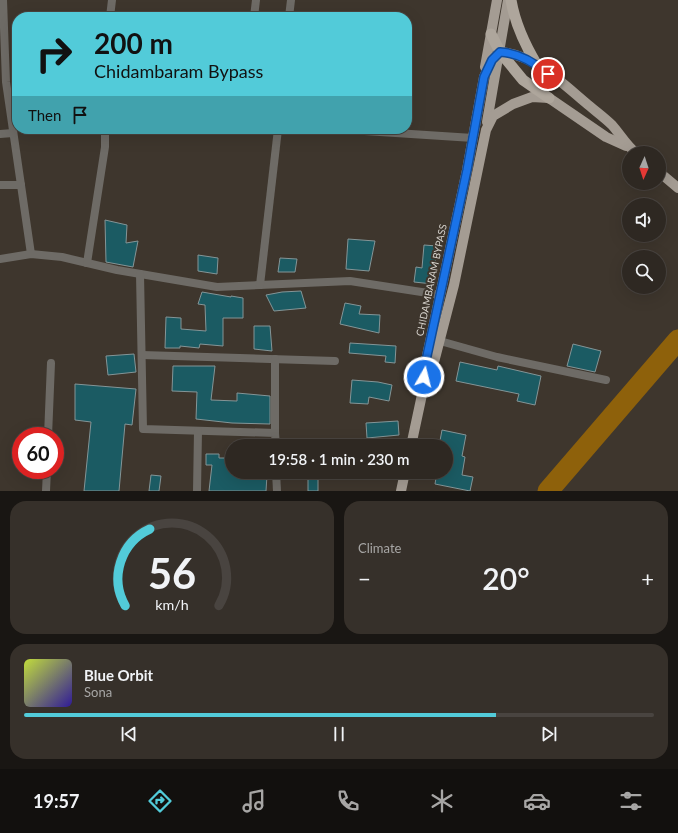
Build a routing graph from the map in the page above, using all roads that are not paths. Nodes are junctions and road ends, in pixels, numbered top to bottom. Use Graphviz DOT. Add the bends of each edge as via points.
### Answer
graph roads {
  1 [pos="3,0"];
  2 [pos="112,0"];
  3 [pos="256,0"];
  4 [pos="291,0"];
  5 [pos="497,0"];
  6 [pos="510,0"];
  7 [pos="111,12"];
  8 [pos="255,12"];
  9 [pos="290,12"];
  10 [pos="491,34"];
  11 [pos="500,52"];
  12 [pos="538,65"];
  13 [pos="484,77"];
  14 [pos="3,81"];
  15 [pos="548,98"];
  16 [pos="12,128"];
  17 [pos="486,130"];
  18 [pos="12,133"];
  19 [pos="0,134"];
  20 [pos="13,134"];
  21 [pos="105,134"];
  22 [pos="277,134"];
  23 [pos="411,134"];
  24 [pos="473,138"];
  25 [pos="628,146"];
  26 [pos="666,178"];
  27 [pos="0,185"];
  28 [pos="21,185"];
  29 [pos="678,188"];
  30 [pos="31,254"];
  31 [pos="0,259"];
  32 [pos="88,263"];
  33 [pos="140,274"];
  34 [pos="260,285"];
  35 [pos="441,295"];
  36 [pos="440,341"];
  37 [pos="142,355"];
  38 [pos="275,358"];
  39 [pos="335,360"];
  40 [pos="51,363"];
  41 [pos="606,380"];
  42 [pos="423,390"];
  43 [pos="48,427"];
  44 [pos="198,431"];
  45 [pos="275,433"];
  46 [pos="275,439"];
  47 [pos="412,439"];
  48 [pos="47,479"];
  49 [pos="276,479"];
  50 [pos="404,479"];
  51 [pos="46,491"];
  52 [pos="197,491"];
  53 [pos="277,491"];
  54 [pos="401,491"];
  1 -- 14 [label="street"];
  2 -- 7 [label="street"];
  3 -- 8 [label="street"];
  4 -- 9 [label="street"];
  5 -- 10 [label="main road"];
  6 -- 11 [label="main road"];
  6 -- 12 [label="highway" via="526,48"];
  10 -- 11 [label="highway"];
  10 -- 13 [label="main road"];
  11 -- 12 [label="main road" via="510,53"];
  11 -- 13 [label="main road, CHIDAMBARAM BYPASS" via="492,60"];
  11 -- 15 [label="highway" via="523,80"];
  11 -- 17 [label="main road"];
  12 -- 25 [label="main road" via="612,125"];
  13 -- 24 [label="main road, CHIDAMBARAM BYPASS"];
  14 -- 16 [label="street"];
  15 -- 17 [label="main road" via="532,97 513,104 493,116"];
  15 -- 25 [label="main road" via="606,137"];
  17 -- 36 [label="main road"];
  18 -- 19 [label="street"];
  20 -- 28 [label="street"];
  21 -- 32 [label="street"];
  22 -- 34 [label="street"];
  23 -- 24 [label="street"];
  24 -- 35 [label="main road, CHIDAMBARAM BYPASS"];
  26 -- 29 [label="main road"];
  27 -- 28 [label="street"];
  28 -- 30 [label="street"];
  30 -- 31 [label="street"];
  30 -- 32 [label="street"];
  32 -- 33 [label="street"];
  33 -- 34 [label="street" via="218,287"];
  33 -- 37 [label="street"];
  34 -- 35 [label="street" via="350,281"];
  35 -- 42 [label="main road, CHIDAMBARAM BYPASS" via="425,365"];
  36 -- 41 [label="street" via="497,357"];
  36 -- 42 [label="main road"];
  37 -- 38 [label="street"];
  37 -- 44 [label="street" via="143,429"];
  38 -- 39 [label="street"];
  38 -- 45 [label="street"];
  40 -- 43 [label="street"];
  42 -- 47 [label="main road"];
  44 -- 45 [label="street"];
  44 -- 52 [label="street"];
  45 -- 46 [label="street"];
  48 -- 51 [label="street"];
  49 -- 53 [label="street"];
  50 -- 54 [label="main road"];
}
